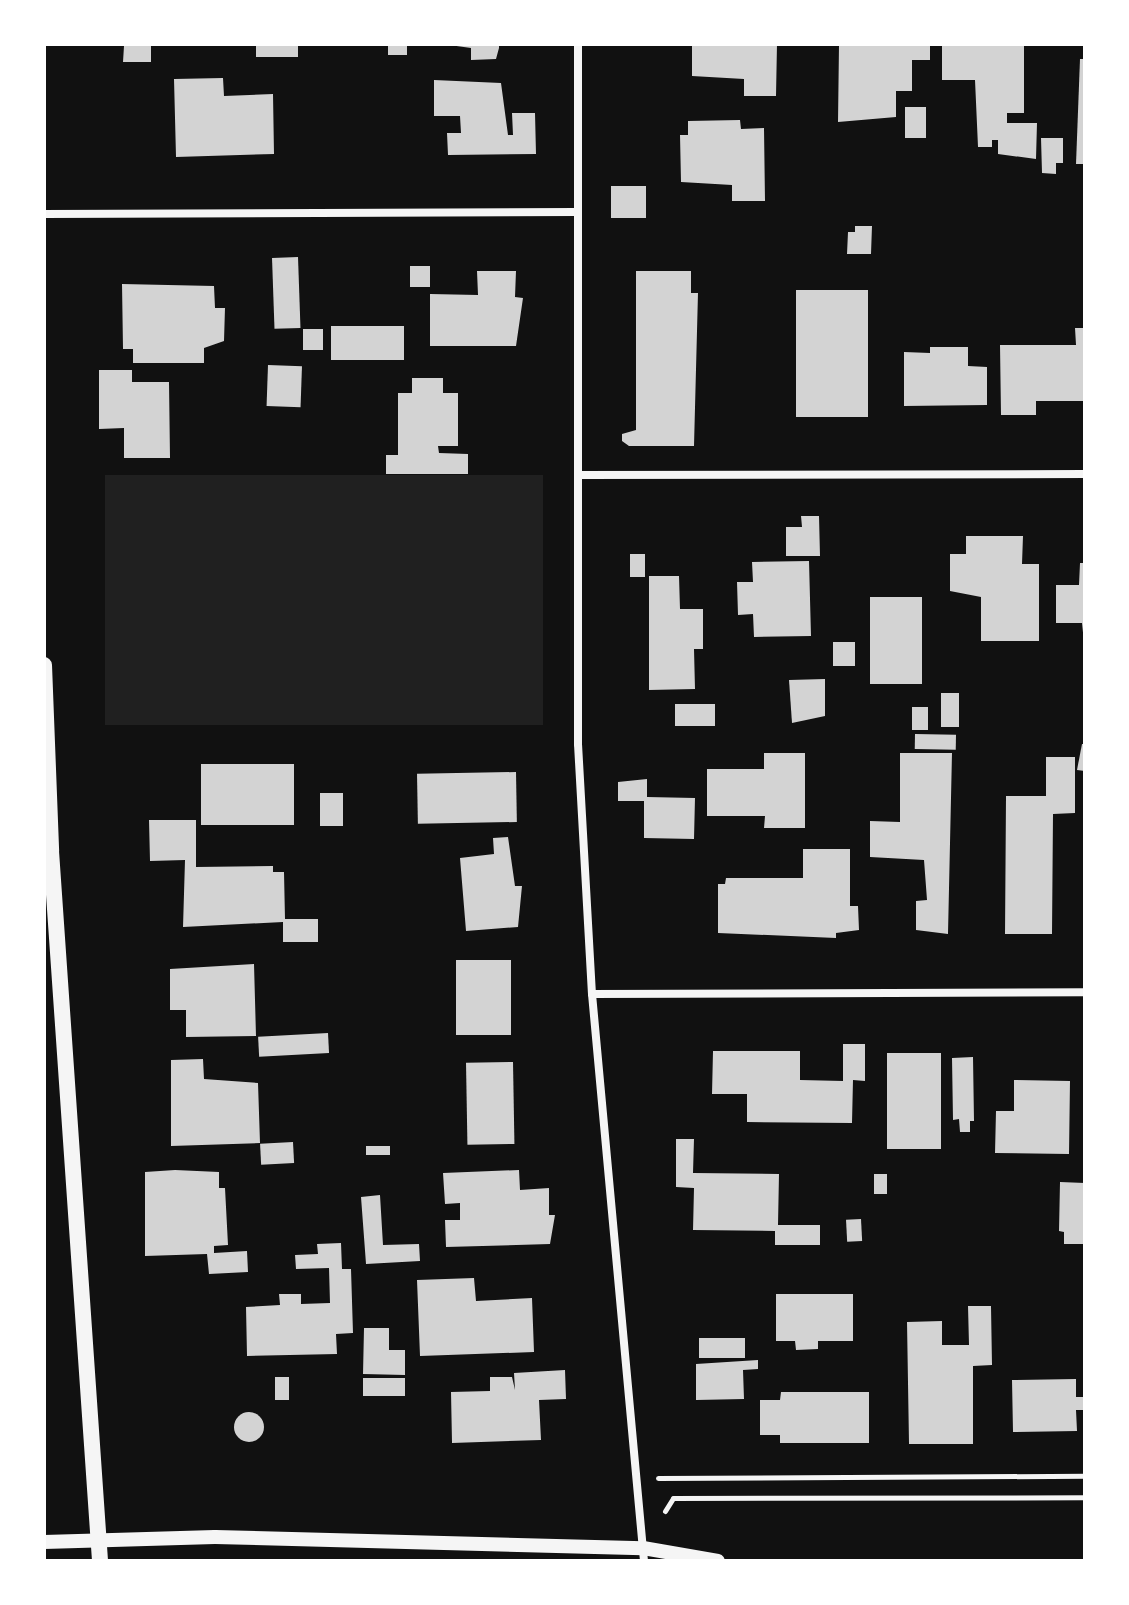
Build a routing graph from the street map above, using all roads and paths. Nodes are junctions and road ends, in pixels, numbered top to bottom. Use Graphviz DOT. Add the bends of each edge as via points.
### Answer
graph roads {
  1 [pos="578,44"];
  2 [pos="577,212"];
  3 [pos="44,214"];
  4 [pos="1085,474"];
  5 [pos="578,475"];
  6 [pos="44,665"];
  7 [pos="1085,992"];
  8 [pos="592,994"];
  9 [pos="1085,1476"];
  10 [pos="640,1478"];
  11 [pos="1085,1497"];
  12 [pos="99,1540"];
  13 [pos="44,1542"];
  14 [pos="644,1555"];
  15 [pos="100,1561"];
  16 [pos="718,1561"];
  1 -- 2 [label="street"];
  2 -- 3 [label="street"];
  2 -- 5 [label="street"];
  4 -- 5 [label="street"];
  5 -- 8 [label="street" via="578,744"];
  6 -- 12 [label="main road" via="51,851"];
  7 -- 8 [label="street"];
  8 -- 10 [label="street"];
  9 -- 10 [label="path"];
  10 -- 14 [label="street"];
  11 -- 14 [label="path" via="673,1498"];
  12 -- 13 [label="street"];
  12 -- 14 [label="street" via="215,1537"];
  12 -- 15 [label="main road"];
  14 -- 16 [label="street"];
}
